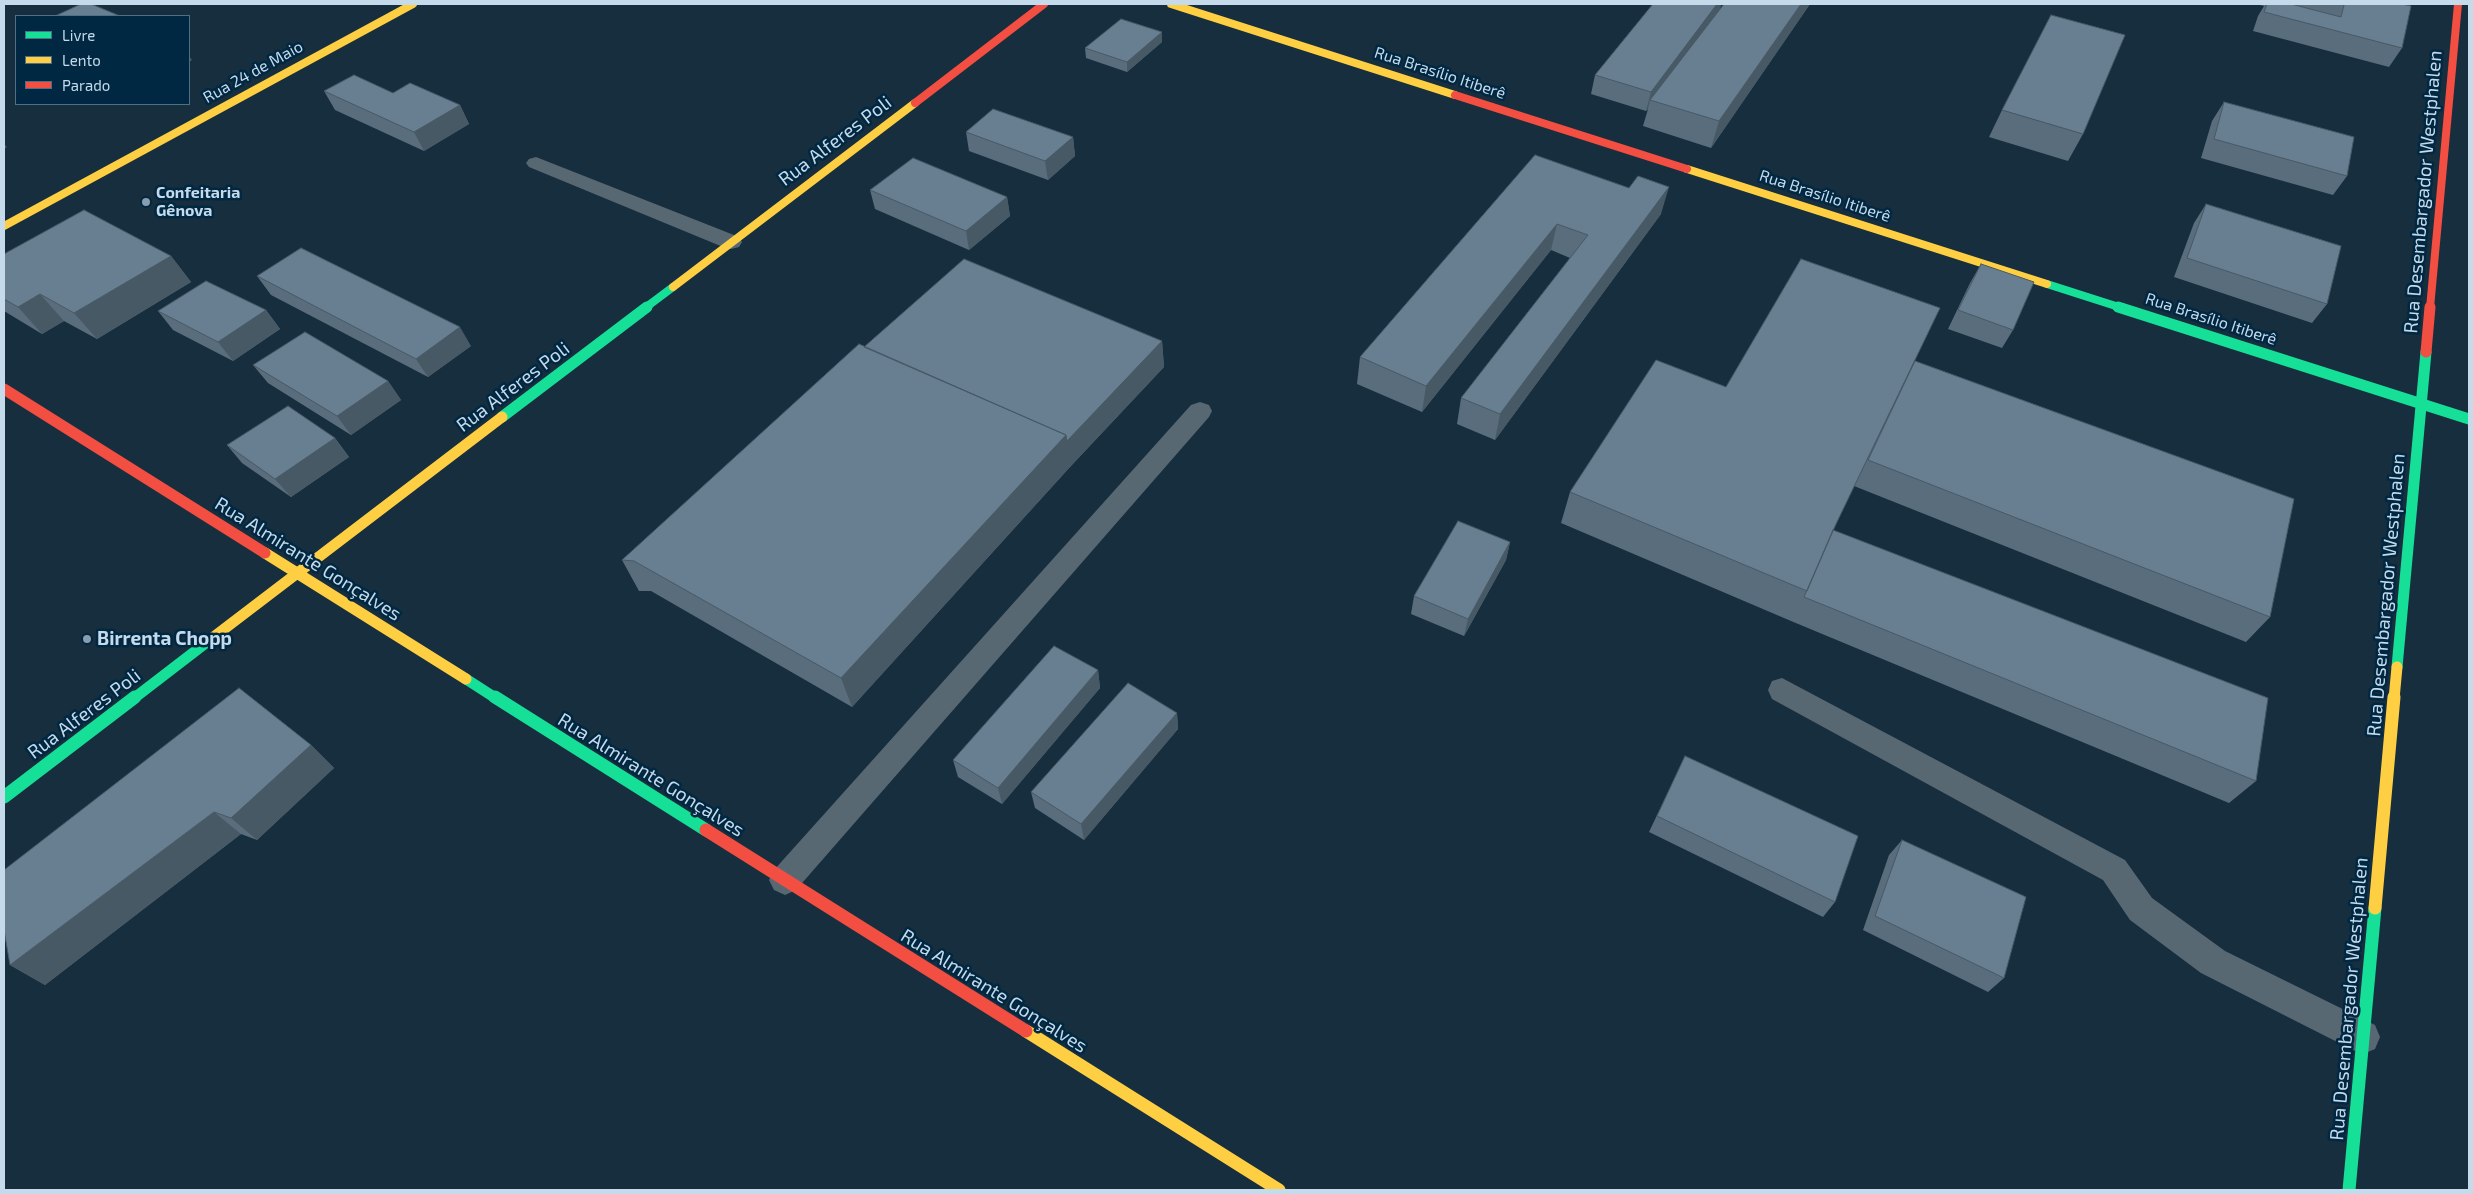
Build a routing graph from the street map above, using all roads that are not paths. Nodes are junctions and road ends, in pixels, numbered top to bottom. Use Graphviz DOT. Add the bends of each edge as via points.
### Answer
graph roads {
  1 [pos="1044,4"];
  2 [pos="1172,4"];
  3 [pos="2458,4"];
  4 [pos="404,5"];
  5 [pos="536,163"];
  6 [pos="4,226"];
  7 [pos="732,242"];
  8 [pos="4,389"];
  9 [pos="2421,404"];
  10 [pos="1200,411"];
  11 [pos="2469,419"];
  12 [pos="298,573"];
  13 [pos="1782,690"];
  14 [pos="4,798"];
  15 [pos="785,880"];
  16 [pos="2363,1038"];
  17 [pos="1279,1190"];
  18 [pos="2349,1190"];
  1 -- 7 [label="street, Rua Alferes Poli"];
  2 -- 9 [label="street, Rua Brasílio Itiberê"];
  3 -- 9 [label="street, Rua Desembargador Westphalen"];
  4 -- 6 [label="street, Rua 24 de Maio"];
  5 -- 7 [label="lane"];
  7 -- 12 [label="street, Rua Alferes Poli"];
  8 -- 12 [label="street, Rua Almirante Gonçalves"];
  9 -- 11 [label="street, Rua Brasílio Itiberê"];
  9 -- 16 [label="street, Rua Desembargador Westphalen"];
  10 -- 15 [label="lane"];
  12 -- 14 [label="street, Rua Alferes Poli"];
  12 -- 15 [label="street, Rua Almirante Gonçalves"];
  13 -- 16 [label="lane" via="2114,870 2141,909 2213,962"];
  15 -- 17 [label="street, Rua Almirante Gonçalves"];
  16 -- 18 [label="street, Rua Desembargador Westphalen"];
}
